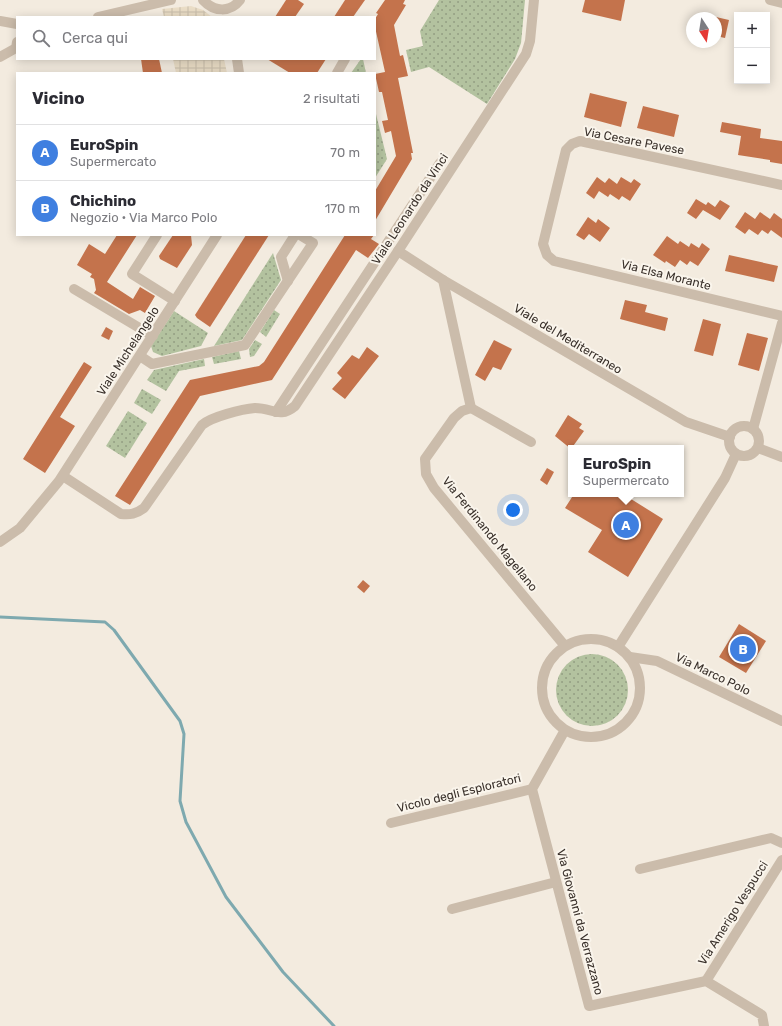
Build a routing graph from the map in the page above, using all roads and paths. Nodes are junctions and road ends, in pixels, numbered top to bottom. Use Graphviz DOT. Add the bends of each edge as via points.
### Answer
graph roads {
  1 [pos="171,0"];
  2 [pos="203,0"];
  3 [pos="240,0"];
  4 [pos="534,0"];
  5 [pos="770,0"];
  6 [pos="782,3"];
  7 [pos="228,13"];
  8 [pos="102,16"];
  9 [pos="0,21"];
  10 [pos="16,24"];
  11 [pos="16,48"];
  12 [pos="0,58"];
  13 [pos="344,60"];
  14 [pos="238,66"];
  15 [pos="247,72"];
  16 [pos="338,72"];
  17 [pos="440,163"];
  18 [pos="782,185"];
  19 [pos="156,236"];
  20 [pos="216,236"];
  21 [pos="294,236"];
  22 [pos="302,236"];
  23 [pos="398,251"];
  24 [pos="547,255"];
  25 [pos="443,280"];
  26 [pos="288,281"];
  27 [pos="74,289"];
  28 [pos="175,301"];
  29 [pos="782,316"];
  30 [pos="782,323"];
  31 [pos="153,336"];
  32 [pos="140,356"];
  33 [pos="471,408"];
  34 [pos="276,412"];
  35 [pos="753,429"];
  36 [pos="730,437"];
  37 [pos="531,442"];
  38 [pos="758,448"];
  39 [pos="736,454"];
  40 [pos="782,457"];
  41 [pos="61,478"];
  42 [pos="0,542"];
  43 [pos="566,646"];
  44 [pos="618,646"];
  45 [pos="630,657"];
  46 [pos="782,721"];
  47 [pos="565,730"];
  48 [pos="532,789"];
  49 [pos="392,823"];
  50 [pos="782,843"];
  51 [pos="782,860"];
  52 [pos="640,869"];
  53 [pos="556,882"];
  54 [pos="452,909"];
  55 [pos="706,981"];
  56 [pos="764,1026"];
  1 -- 8 [label="street"];
  2 -- 7 [label="street" via="214,8"];
  3 -- 7 [label="street"];
  4 -- 23 [label="street, Viale Leonardo da Vinci" via="530,41 526,54"];
  5 -- 6 [label="street"];
  9 -- 10 [label="street"];
  11 -- 12 [label="street"];
  13 -- 16 [label="street"];
  14 -- 15 [label="street"];
  17 -- 34 [label="street, Viale Leonardo da Vinci"];
  18 -- 24 [label="street, Via Cesare Pavese" via="580,141 566,150 543,244"];
  19 -- 28 [label="street" via="132,274"];
  20 -- 28 [label="street, Viale Michelangelo"];
  21 -- 26 [label="street" via="281,258"];
  22 -- 26 [label="street" via="313,243"];
  23 -- 25 [label="street, Viale del Mediterraneo"];
  23 -- 34 [label="street, Viale Leonardo da Vinci" via="295,406 287,412"];
  24 -- 29 [label="street, Via Elsa Morante" via="554,261"];
  25 -- 33 [label="street"];
  25 -- 36 [label="street, Viale del Mediterraneo" via="680,419"];
  26 -- 32 [label="street" via="245,345 152,364"];
  27 -- 31 [label="street"];
  28 -- 31 [label="street, Viale Michelangelo"];
  30 -- 35 [label="street"];
  31 -- 32 [label="street, Viale Michelangelo"];
  32 -- 41 [label="street, Viale Michelangelo"];
  33 -- 37 [label="street"];
  33 -- 43 [label="street, Via Ferdinando Magellano" via="454,418 425,459 426,474 434,488"];
  34 -- 41 [label="street, Viale Leonardo da Vinci" via="253,408 208,420 144,508 134,514 121,514"];
  35 -- 36 [label="street" via="739,427"];
  35 -- 38 [label="street" via="759,438"];
  36 -- 39 [label="street" via="730,447"];
  38 -- 39 [label="street" via="746,456"];
  38 -- 40 [label="street"];
  39 -- 44 [label="street" via="725,478"];
  41 -- 42 [label="street, Viale Michelangelo" via="20,528"];
  43 -- 44 [label="street" via="592,639"];
  43 -- 47 [label="street" via="554,656 543,681 547,709 554,721"];
  44 -- 45 [label="street"];
  45 -- 46 [label="street, Via Marco Polo" via="657,661"];
  45 -- 47 [label="street" via="638,671 641,686 639,701 633,715 623,726 610,734 580,736"];
  47 -- 48 [label="street"];
  48 -- 49 [label="street, Vicolo degli Esploratori"];
  48 -- 53 [label="street, Via Giovanni da Verrazzano"];
  50 -- 52 [label="street" via="771,838"];
  51 -- 55 [label="street, Via Amerigo Vespucci"];
  53 -- 54 [label="street"];
  53 -- 55 [label="street, Via Giovanni da Verrazzano" via="589,1006"];
  55 -- 56 [label="street" via="762,1015"];
}
